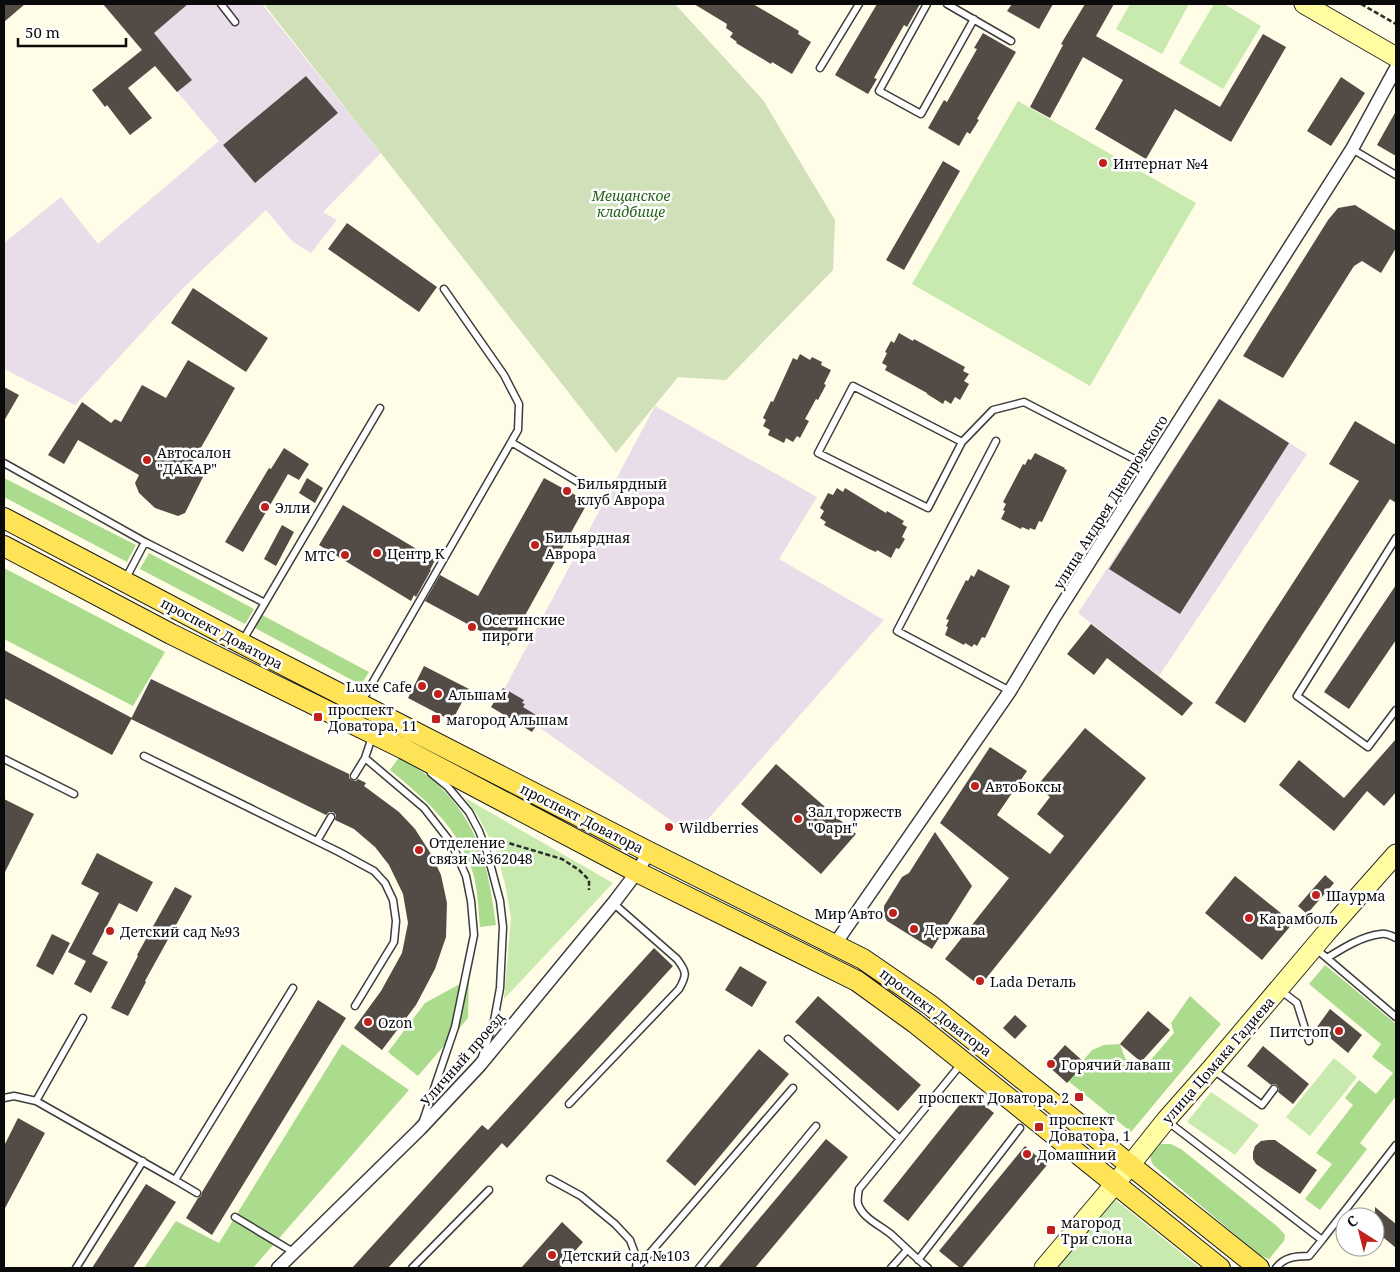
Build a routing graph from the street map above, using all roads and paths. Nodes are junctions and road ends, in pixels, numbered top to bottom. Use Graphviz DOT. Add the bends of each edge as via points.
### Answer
graph roads {
  1 [pos="222,4"];
  2 [pos="858,4"];
  3 [pos="927,4"];
  4 [pos="947,4"];
  5 [pos="1304,4"];
  6 [pos="1361,4"];
  7 [pos="974,19"];
  8 [pos="235,22"];
  9 [pos="1396,24"];
  10 [pos="1011,41"];
  11 [pos="1396,57"];
  12 [pos="820,68"];
  13 [pos="1396,68"];
  14 [pos="1352,149"];
  15 [pos="1396,174"];
  16 [pos="444,289"];
  17 [pos="380,408"];
  18 [pos="996,441"];
  19 [pos="511,442"];
  20 [pos="962,442"];
  21 [pos="4,463"];
  22 [pos="1150,467"];
  23 [pos="583,485"];
  24 [pos="4,518"];
  25 [pos="1396,538"];
  26 [pos="145,542"];
  27 [pos="4,546"];
  28 [pos="124,581"];
  29 [pos="265,604"];
  30 [pos="241,643"];
  31 [pos="1010,690"];
  32 [pos="361,704"];
  33 [pos="1396,710"];
  34 [pos="374,734"];
  35 [pos="404,749"];
  36 [pos="144,756"];
  37 [pos="365,758"];
  38 [pos="4,759"];
  39 [pos="354,776"];
  40 [pos="74,794"];
  41 [pos="331,817"];
  42 [pos="495,839"];
  43 [pos="317,841"];
  44 [pos="649,852"];
  45 [pos="1396,854"];
  46 [pos="637,872"];
  47 [pos="589,890"];
  48 [pos="613,903"];
  49 [pos="1396,938"];
  50 [pos="835,944"];
  51 [pos="1320,953"];
  52 [pos="293,988"];
  53 [pos="1279,988"];
  54 [pos="355,1006"];
  55 [pos="1396,1017"];
  56 [pos="83,1018"];
  57 [pos="788,1039"];
  58 [pos="1309,1041"];
  59 [pos="963,1061"];
  60 [pos="480,1065"];
  61 [pos="1211,1069"];
  62 [pos="793,1088"];
  63 [pos="1274,1089"];
  64 [pos="4,1098"];
  65 [pos="36,1101"];
  66 [pos="569,1104"];
  67 [pos="1166,1120"];
  68 [pos="816,1126"];
  69 [pos="1020,1128"];
  70 [pos="420,1129"];
  71 [pos="900,1138"];
  72 [pos="1396,1145"];
  73 [pos="144,1161"];
  74 [pos="1129,1165"];
  75 [pos="550,1179"];
  76 [pos="175,1180"];
  77 [pos="1115,1184"];
  78 [pos="488,1190"];
  79 [pos="197,1193"];
  80 [pos="235,1217"];
  81 [pos="1322,1240"];
  82 [pos="907,1250"];
  83 [pos="295,1253"];
  84 [pos="918,1260"];
  85 [pos="76,1268"];
  86 [pos="278,1268"];
  87 [pos="412,1268"];
  88 [pos="637,1268"];
  89 [pos="700,1268"];
  90 [pos="892,1268"];
  91 [pos="928,1268"];
  92 [pos="1044,1268"];
  93 [pos="1220,1268"];
  94 [pos="1259,1268"];
  95 [pos="1276,1268"];
  1 -- 8 [label="lane"];
  2 -- 12 [label="lane"];
  3 -- 7 [label="lane" via="879,91 921,114"];
  4 -- 7 [label="lane"];
  5 -- 11 [label="main road"];
  6 -- 9 [label="path"];
  7 -- 10 [label="lane"];
  13 -- 14 [label="street, улица Андрея Днепровского"];
  14 -- 15 [label="lane"];
  14 -- 22 [label="street, улица Андрея Днепровского"];
  16 -- 19 [label="lane" via="504,375 519,404 518,430"];
  17 -- 29 [label="lane"];
  18 -- 31 [label="lane" via="896,631"];
  19 -- 23 [label="lane"];
  19 -- 32 [label="lane"];
  20 -- 20 [label="lane" via="928,508 818,452 853,386"];
  20 -- 22 [label="lane" via="993,410 1024,402"];
  21 -- 26 [label="lane"];
  22 -- 31 [label="street, улица Андрея Днепровского"];
  24 -- 28 [label="main road, проспект Доватора"];
  25 -- 33 [label="lane" via="1297,696 1368,747"];
  26 -- 28 [label="lane"];
  26 -- 29 [label="lane"];
  27 -- 34 [label="main road, проспект Доватора" via="171,634"];
  28 -- 30 [label="main road, проспект Доватора"];
  29 -- 30 [label="lane"];
  30 -- 32 [label="main road, проспект Доватора"];
  31 -- 50 [label="street, улица Андрея Днепровского"];
  32 -- 44 [label="main road, проспект Доватора"];
  34 -- 35 [label="main road, проспект Доватора"];
  34 -- 37 [label="lane"];
  35 -- 46 [label="main road, проспект Доватора"];
  35 -- 60 [label="lane" via="448,787 469,812 487,852 500,901 500,988"];
  36 -- 43 [label="lane"];
  37 -- 39 [label="lane"];
  37 -- 70 [label="lane" via="424,808 452,844 466,876 471,901 474,935 455,1027"];
  38 -- 40 [label="lane"];
  41 -- 43 [label="lane"];
  42 -- 47 [label="path" via="562,860 589,880"];
  43 -- 54 [label="lane" via="374,871 385,883 393,900 394,942"];
  44 -- 46 [label="street, Уличный проезд"];
  44 -- 50 [label="main road, проспект Доватора"];
  45 -- 51 [label="main road, улица Цомака Гадиева"];
  46 -- 48 [label="street, Уличный проезд"];
  46 -- 59 [label="main road, проспект Доватора" via="857,980"];
  48 -- 60 [label="street, Уличный проезд"];
  48 -- 66 [label="lane" via="677,959 684,968 685,977 679,989"];
  49 -- 51 [label="lane" via="1383,933"];
  50 -- 74 [label="main road, проспект Доватора" via="863,959 930,1005"];
  51 -- 53 [label="main road, улица Цомака Гадиева"];
  51 -- 55 [label="lane"];
  52 -- 76 [label="lane"];
  53 -- 58 [label="lane" via="1297,1003"];
  53 -- 61 [label="main road, улица Цомака Гадиева"];
  56 -- 65 [label="lane"];
  57 -- 71 [label="lane"];
  59 -- 71 [label="lane"];
  59 -- 77 [label="main road, проспект Доватора"];
  60 -- 70 [label="street, Уличный проезд"];
  61 -- 63 [label="lane" via="1262,1105"];
  61 -- 67 [label="main road, улица Цомака Гадиева"];
  62 -- 88 [label="lane"];
  64 -- 65 [label="lane" via="14,1096"];
  65 -- 73 [label="lane"];
  67 -- 74 [label="main road, улица Цомака Гадиева"];
  67 -- 81 [label="lane"];
  68 -- 89 [label="lane"];
  69 -- 84 [label="lane"];
  70 -- 83 [label="street, Уличный проезд"];
  71 -- 82 [label="lane" via="857,1197 864,1214"];
  72 -- 81 [label="lane"];
  73 -- 76 [label="lane"];
  73 -- 85 [label="lane"];
  74 -- 77 [label="main road, улица Цомака Гадиева"];
  74 -- 94 [label="main road, проспект Доватора"];
  75 -- 88 [label="lane" via="581,1196 630,1240"];
  76 -- 79 [label="lane"];
  77 -- 92 [label="main road, улица Цомака Гадиева"];
  77 -- 93 [label="main road, проспект Доватора"];
  78 -- 87 [label="lane"];
  80 -- 83 [label="lane"];
  81 -- 95 [label="lane" via="1309,1256 1294,1256"];
  82 -- 84 [label="lane"];
  82 -- 90 [label="lane"];
  83 -- 86 [label="street, Уличный проезд"];
  84 -- 91 [label="lane"];
}
